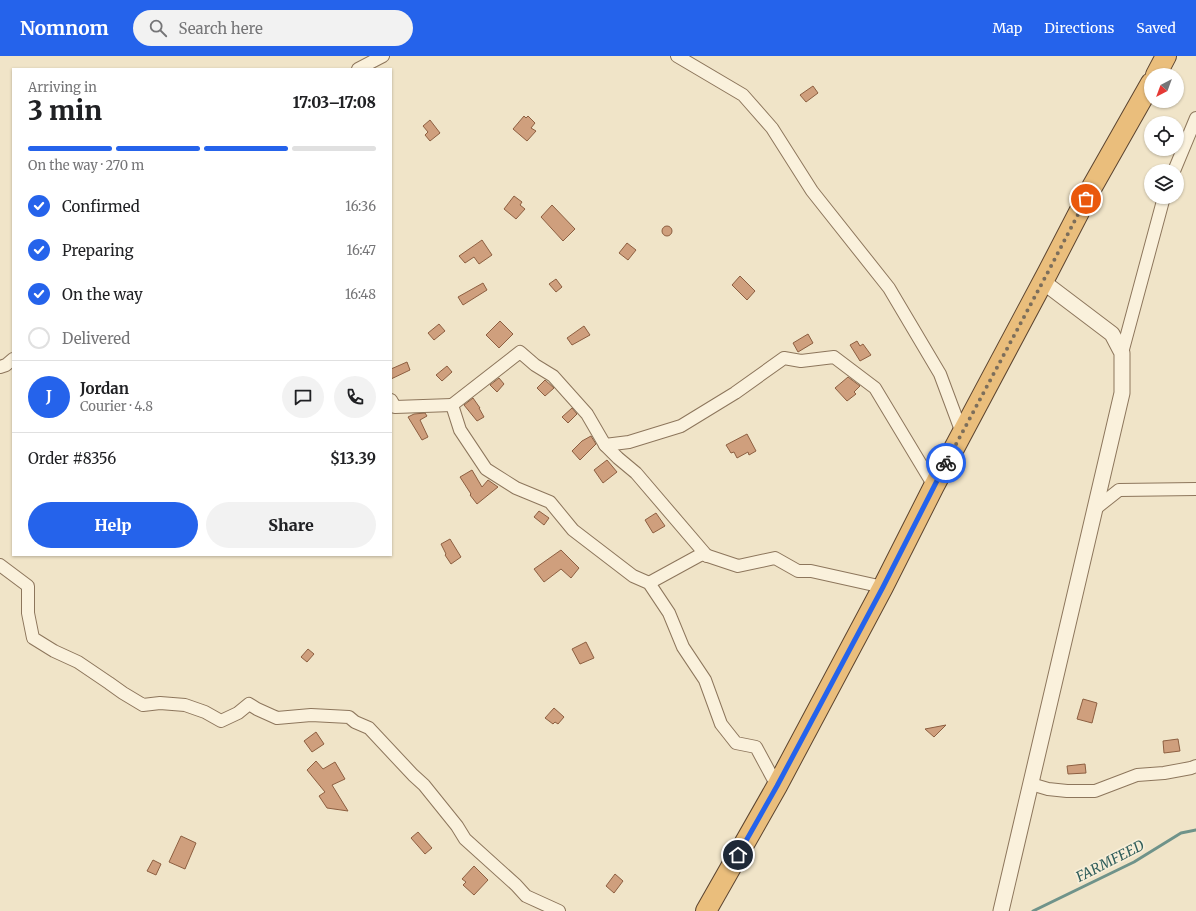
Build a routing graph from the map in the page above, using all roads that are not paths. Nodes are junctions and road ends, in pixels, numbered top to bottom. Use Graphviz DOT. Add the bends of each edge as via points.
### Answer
graph roads {
  1 [pos="383,56"];
  2 [pos="677,56"];
  3 [pos="1166,56"];
  4 [pos="360,68"];
  5 [pos="1160,68"];
  6 [pos="1144,95"];
  7 [pos="1196,118"];
  8 [pos="1177,164"];
  9 [pos="1162,204"];
  10 [pos="1042,282"];
  11 [pos="1122,353"];
  12 [pos="12,360"];
  13 [pos="0,367"];
  14 [pos="392,402"];
  15 [pos="452,405"];
  16 [pos="962,434"];
  17 [pos="605,445"];
  18 [pos="934,486"];
  19 [pos="1196,489"];
  20 [pos="1095,509"];
  21 [pos="707,556"];
  22 [pos="0,565"];
  23 [pos="649,583"];
  24 [pos="883,587"];
  25 [pos="1196,766"];
  26 [pos="1031,784"];
  27 [pos="777,786"];
  28 [pos="1002,907"];
  29 [pos="559,911"];
  30 [pos="706,911"];
  1 -- 4 [label="street"];
  2 -- 16 [label="street" via="743,95 772,128 812,191 889,288 940,374"];
  3 -- 5 [label="highway"];
  6 -- 10 [label="highway" via="1092,186"];
  7 -- 8 [label="street"];
  9 -- 11 [label="street"];
  10 -- 11 [label="street" via="1112,334"];
  10 -- 16 [label="highway"];
  11 -- 20 [label="street" via="1122,393"];
  12 -- 13 [label="street"];
  14 -- 15 [label="street" via="395,407"];
  15 -- 17 [label="street" via="520,352 553,376 587,414"];
  15 -- 23 [label="street" via="460,430 486,469 516,488 550,502 573,530 633,576"];
  16 -- 18 [label="highway"];
  17 -- 18 [label="street" via="628,442 681,426 784,358 801,361 834,357 875,388"];
  17 -- 21 [label="street" via="636,473"];
  18 -- 24 [label="highway"];
  19 -- 20 [label="street" via="1119,490"];
  20 -- 26 [label="street"];
  21 -- 23 [label="street" via="702,554"];
  21 -- 24 [label="street" via="738,566 775,558 798,571 811,571"];
  22 -- 29 [label="street" via="28,586 28,613 33,638 78,662 142,705 185,705 221,720 238,713 249,704 276,718 311,715 349,717 369,728 424,785 465,839 526,896"];
  23 -- 27 [label="street" via="669,613 683,647 705,680 721,724 736,742 756,747"];
  24 -- 27 [label="highway"];
  25 -- 26 [label="street" via="1164,773 1138,775 1095,791 1048,789"];
  26 -- 28 [label="street"];
  27 -- 30 [label="highway"];
}
